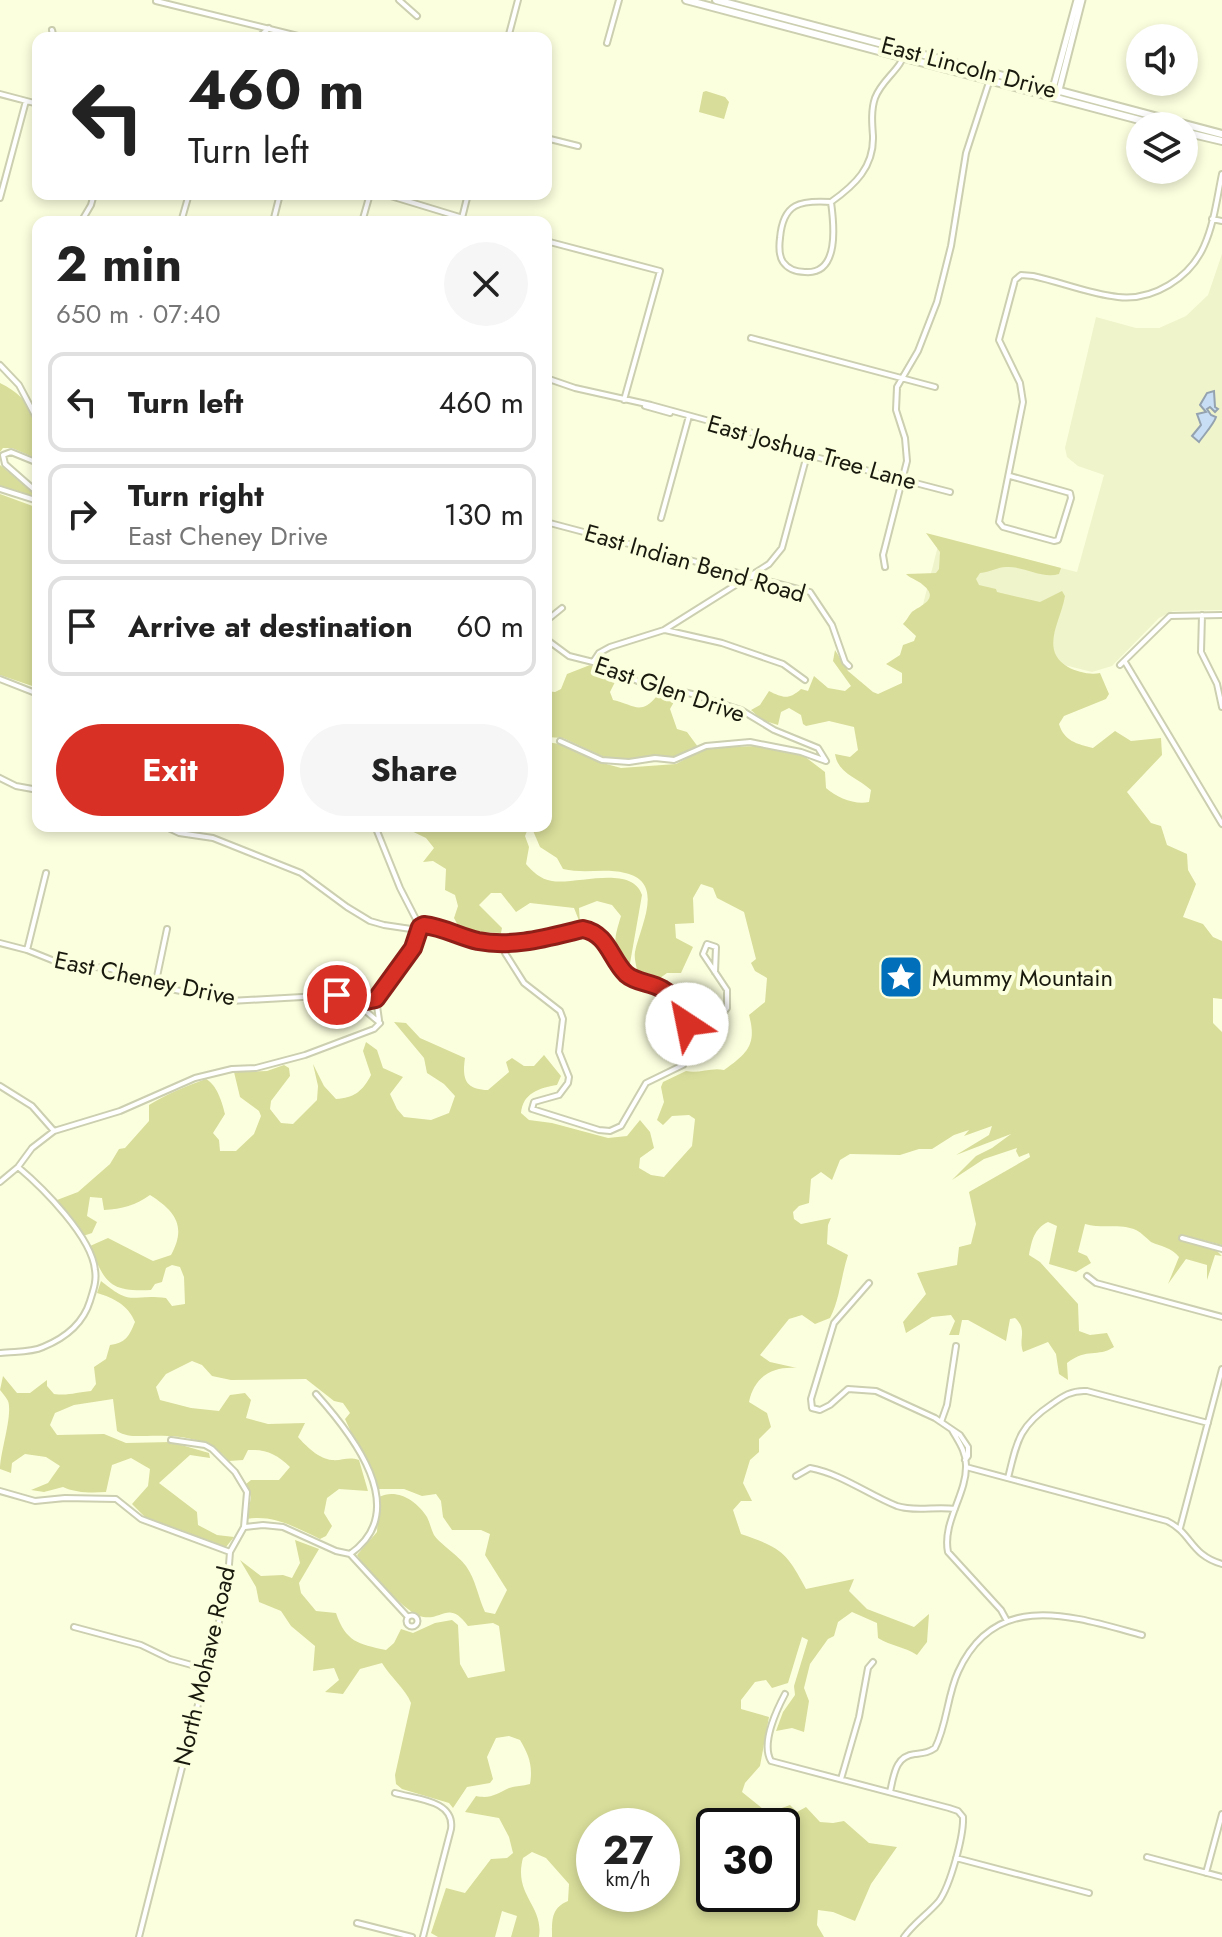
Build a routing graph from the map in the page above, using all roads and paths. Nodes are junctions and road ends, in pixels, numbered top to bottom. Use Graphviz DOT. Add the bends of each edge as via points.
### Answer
graph roads {
  1 [pos="399,0"];
  2 [pos="518,0"];
  3 [pos="619,0"];
  4 [pos="686,0"];
  5 [pos="716,0"];
  6 [pos="1079,0"];
  7 [pos="156,1"];
  8 [pos="417,16"];
  9 [pos="269,28"];
  10 [pos="265,32"];
  11 [pos="284,32"];
  12 [pos="510,32"];
  13 [pos="607,43"];
  14 [pos="905,54"];
  15 [pos="991,77"];
  16 [pos="1055,93"];
  17 [pos="0,94"];
  18 [pos="26,101"];
  19 [pos="32,102"];
  20 [pos="1126,115"];
  21 [pos="1198,135"];
  22 [pos="1221,139"];
  23 [pos="552,140"];
  24 [pos="578,146"];
  25 [pos="1222,174"];
  26 [pos="0,198"];
  27 [pos="1219,198"];
  28 [pos="408,200"];
  29 [pos="831,202"];
  30 [pos="450,216"];
  31 [pos="1212,219"];
  32 [pos="1222,221"];
  33 [pos="552,243"];
  34 [pos="751,338"];
  35 [pos="0,365"];
  36 [pos="901,378"];
  37 [pos="552,380"];
  38 [pos="935,387"];
  39 [pos="624,400"];
  40 [pos="32,410"];
  41 [pos="689,416"];
  42 [pos="807,455"];
  43 [pos="32,461"];
  44 [pos="1010,476"];
  45 [pos="902,480"];
  46 [pos="32,488"];
  47 [pos="0,489"];
  48 [pos="950,492"];
  49 [pos="32,499"];
  50 [pos="661,518"];
  51 [pos="552,524"];
  52 [pos="885,567"];
  53 [pos="751,575"];
  54 [pos="562,608"];
  55 [pos="1202,615"];
  56 [pos="1222,615"];
  57 [pos="552,616"];
  58 [pos="664,630"];
  59 [pos="552,643"];
  60 [pos="593,662"];
  61 [pos="849,666"];
  62 [pos="0,679"];
  63 [pos="805,680"];
  64 [pos="32,692"];
  65 [pos="1222,707"];
  66 [pos="560,741"];
  67 [pos="0,778"];
  68 [pos="32,789"];
  69 [pos="1222,824"];
  70 [pos="177,832"];
  71 [pos="377,832"];
  72 [pos="46,873"];
  73 [pos="420,927"];
  74 [pos="167,929"];
  75 [pos="504,942"];
  76 [pos="0,943"];
  77 [pos="27,950"];
  78 [pos="715,972"];
  79 [pos="155,986"];
  80 [pos="376,999"];
  81 [pos="356,1003"];
  82 [pos="380,1023"];
  83 [pos="683,1065"];
  84 [pos="0,1086"];
  85 [pos="54,1131"];
  86 [pos="18,1167"];
  87 [pos="0,1182"];
  88 [pos="1182,1238"];
  89 [pos="1222,1249"];
  90 [pos="1087,1276"];
  91 [pos="869,1283"];
  92 [pos="1222,1317"];
  93 [pos="956,1346"];
  94 [pos="0,1353"];
  95 [pos="1222,1369"];
  96 [pos="316,1394"];
  97 [pos="941,1422"];
  98 [pos="1208,1423"];
  99 [pos="171,1440"];
  100 [pos="966,1467"];
  101 [pos="796,1476"];
  102 [pos="1007,1478"];
  103 [pos="0,1491"];
  104 [pos="955,1509"];
  105 [pos="244,1527"];
  106 [pos="1180,1528"];
  107 [pos="230,1552"];
  108 [pos="350,1554"];
  109 [pos="1222,1564"];
  110 [pos="408,1617"];
  111 [pos="1007,1621"];
  112 [pos="74,1627"];
  113 [pos="1142,1635"];
  114 [pos="873,1662"];
  115 [pos="206,1669"];
  116 [pos="785,1694"];
  117 [pos="841,1779"];
  118 [pos="890,1792"];
  119 [pos="395,1793"];
  120 [pos="1222,1814"];
  121 [pos="955,1857"];
  122 [pos="1147,1857"];
  123 [pos="1206,1873"];
  124 [pos="1222,1877"];
  125 [pos="1089,1893"];
  126 [pos="357,1923"];
  127 [pos="906,1935"];
  128 [pos="139,1937"];
  129 [pos="412,1937"];
  130 [pos="423,1937"];
  131 [pos="914,1937"];
  1 -- 8 [label="street"];
  2 -- 12 [label="street"];
  3 -- 13 [label="street"];
  4 -- 14 [label="main road, East Lincoln Drive"];
  5 -- 14 [label="main road, East Lincoln Drive"];
  6 -- 16 [label="street"];
  7 -- 9 [label="street"];
  9 -- 10 [label="street"];
  9 -- 11 [label="street"];
  14 -- 15 [label="main road, East Lincoln Drive"];
  14 -- 29 [label="street" via="875,98 866,170"];
  15 -- 16 [label="main road, East Lincoln Drive"];
  15 -- 36 [label="street" via="966,153 937,302"];
  16 -- 20 [label="main road, East Lincoln Drive"];
  16 -- 22 [label="main road, East Lincoln Drive"];
  17 -- 18 [label="street"];
  18 -- 19 [label="street"];
  18 -- 26 [label="street"];
  21 -- 22 [label="main road, East Lincoln Drive"];
  23 -- 24 [label="street"];
  25 -- 27 [label="street"];
  27 -- 31 [label="street"];
  28 -- 30 [label="street"];
  29 -- 29 [label="street" via="833,243 827,262 821,270 798,272 781,260 783,220 792,206 811,200"];
  31 -- 32 [label="street"];
  31 -- 44 [label="street" via="1192,266 1151,294 1118,297 1026,274 1015,280 999,335 1023,396"];
  33 -- 39 [label="street" via="660,271"];
  34 -- 36 [label="street"];
  35 -- 40 [label="street"];
  36 -- 38 [label="street"];
  36 -- 45 [label="street" via="896,410 907,451"];
  37 -- 39 [label="street, East Joshua Tree Lane"];
  39 -- 41 [label="street, East Joshua Tree Lane"];
  41 -- 42 [label="street, East Joshua Tree Lane"];
  41 -- 50 [label="street"];
  42 -- 45 [label="street, East Joshua Tree Lane"];
  42 -- 53 [label="street" via="782,548"];
  43 -- 46 [label="street" via="11,452 3,455 5,464"];
  44 -- 44 [label="street" via="1000,525 1058,540 1070,493"];
  45 -- 48 [label="street, East Joshua Tree Lane"];
  45 -- 52 [label="street" via="883,555"];
  47 -- 49 [label="street"];
  51 -- 53 [label="street, East Indian Bend Road"];
  53 -- 58 [label="street"];
  53 -- 61 [label="street, East Indian Bend Road" via="815,596"];
  54 -- 57 [label="street"];
  55 -- 56 [label="street"];
  55 -- 65 [label="street" via="1201,652"];
  55 -- 69 [label="street" via="1170,616 1123,663"];
  58 -- 60 [label="street" via="610,647"];
  58 -- 63 [label="street" via="783,664"];
  59 -- 60 [label="street, East Glen Drive" via="569,656"];
  60 -- 66 [label="street, East Glen Drive" via="640,682 741,710 818,748 826,761 750,742 706,746 674,760 602,760"];
  62 -- 64 [label="street"];
  67 -- 68 [label="street"];
  70 -- 73 [label="street" via="213,838 301,873 370,921"];
  71 -- 73 [label="street"];
  72 -- 77 [label="street"];
  73 -- 75 [label="street"];
  73 -- 80 [label="street" via="413,948"];
  74 -- 79 [label="street"];
  75 -- 83 [label="street" via="583,929 598,935 626,974 662,989 686,1014"];
  75 -- 83 [label="street" via="524,983 563,1019 559,1052 568,1083 559,1095 534,1102 535,1112 614,1130 624,1123 646,1083"];
  76 -- 77 [label="street, East Cheney Drive"];
  77 -- 79 [label="street, East Cheney Drive" via="57,962 111,969"];
  78 -- 78 [label="street" via="716,947 707,944 703,954"];
  78 -- 83 [label="street" via="727,990 727,1008 697,1037"];
  79 -- 81 [label="street, East Cheney Drive" via="230,1001 337,995"];
  80 -- 81 [label="street"];
  80 -- 82 [label="street"];
  81 -- 82 [label="street, East Cheney Drive"];
  82 -- 85 [label="street" via="305,1055 195,1078 120,1111"];
  84 -- 85 [label="street" via="32,1106"];
  85 -- 86 [label="street"];
  86 -- 87 [label="street"];
  86 -- 94 [label="street" via="44,1188 83,1241 96,1268 95,1285 86,1315 67,1335 41,1348"];
  88 -- 89 [label="street"];
  90 -- 92 [label="street" via="1096,1283"];
  91 -- 97 [label="street" via="834,1323 812,1408 830,1405 848,1389 864,1389"];
  93 -- 97 [label="street"];
  95 -- 98 [label="street"];
  96 -- 108 [label="street" via="355,1442 375,1491 372,1532"];
  97 -- 100 [label="street" via="968,1447"];
  98 -- 102 [label="street" via="1087,1391 1073,1392 1025,1427"];
  98 -- 106 [label="street"];
  99 -- 105 [label="street" via="205,1445 228,1463 248,1496"];
  100 -- 102 [label="street"];
  100 -- 104 [label="street"];
  101 -- 104 [label="street" via="810,1468 903,1507"];
  102 -- 106 [label="street"];
  103 -- 107 [label="street" via="35,1501 116,1499 141,1519"];
  104 -- 111 [label="street" via="948,1552"];
  105 -- 107 [label="street, North Mohave Road"];
  105 -- 108 [label="street" via="278,1526"];
  106 -- 109 [label="street" via="1197,1552"];
  107 -- 115 [label="street, North Mohave Road" via="227,1590"];
  108 -- 110 [label="street"];
  111 -- 113 [label="street" via="1065,1615"];
  111 -- 118 [label="street" via="963,1662 935,1748 905,1756"];
  112 -- 115 [label="street"];
  114 -- 117 [label="street"];
  115 -- 128 [label="street, North Mohave Road"];
  116 -- 117 [label="street" via="767,1757"];
  117 -- 118 [label="street"];
  118 -- 121 [label="street" via="958,1811 963,1817"];
  119 -- 130 [label="street" via="442,1806 452,1820"];
  120 -- 123 [label="street"];
  121 -- 125 [label="street"];
  121 -- 127 [label="street" via="942,1898"];
  122 -- 123 [label="street"];
  123 -- 124 [label="street"];
  126 -- 129 [label="street"];
  127 -- 131 [label="street"];
}
